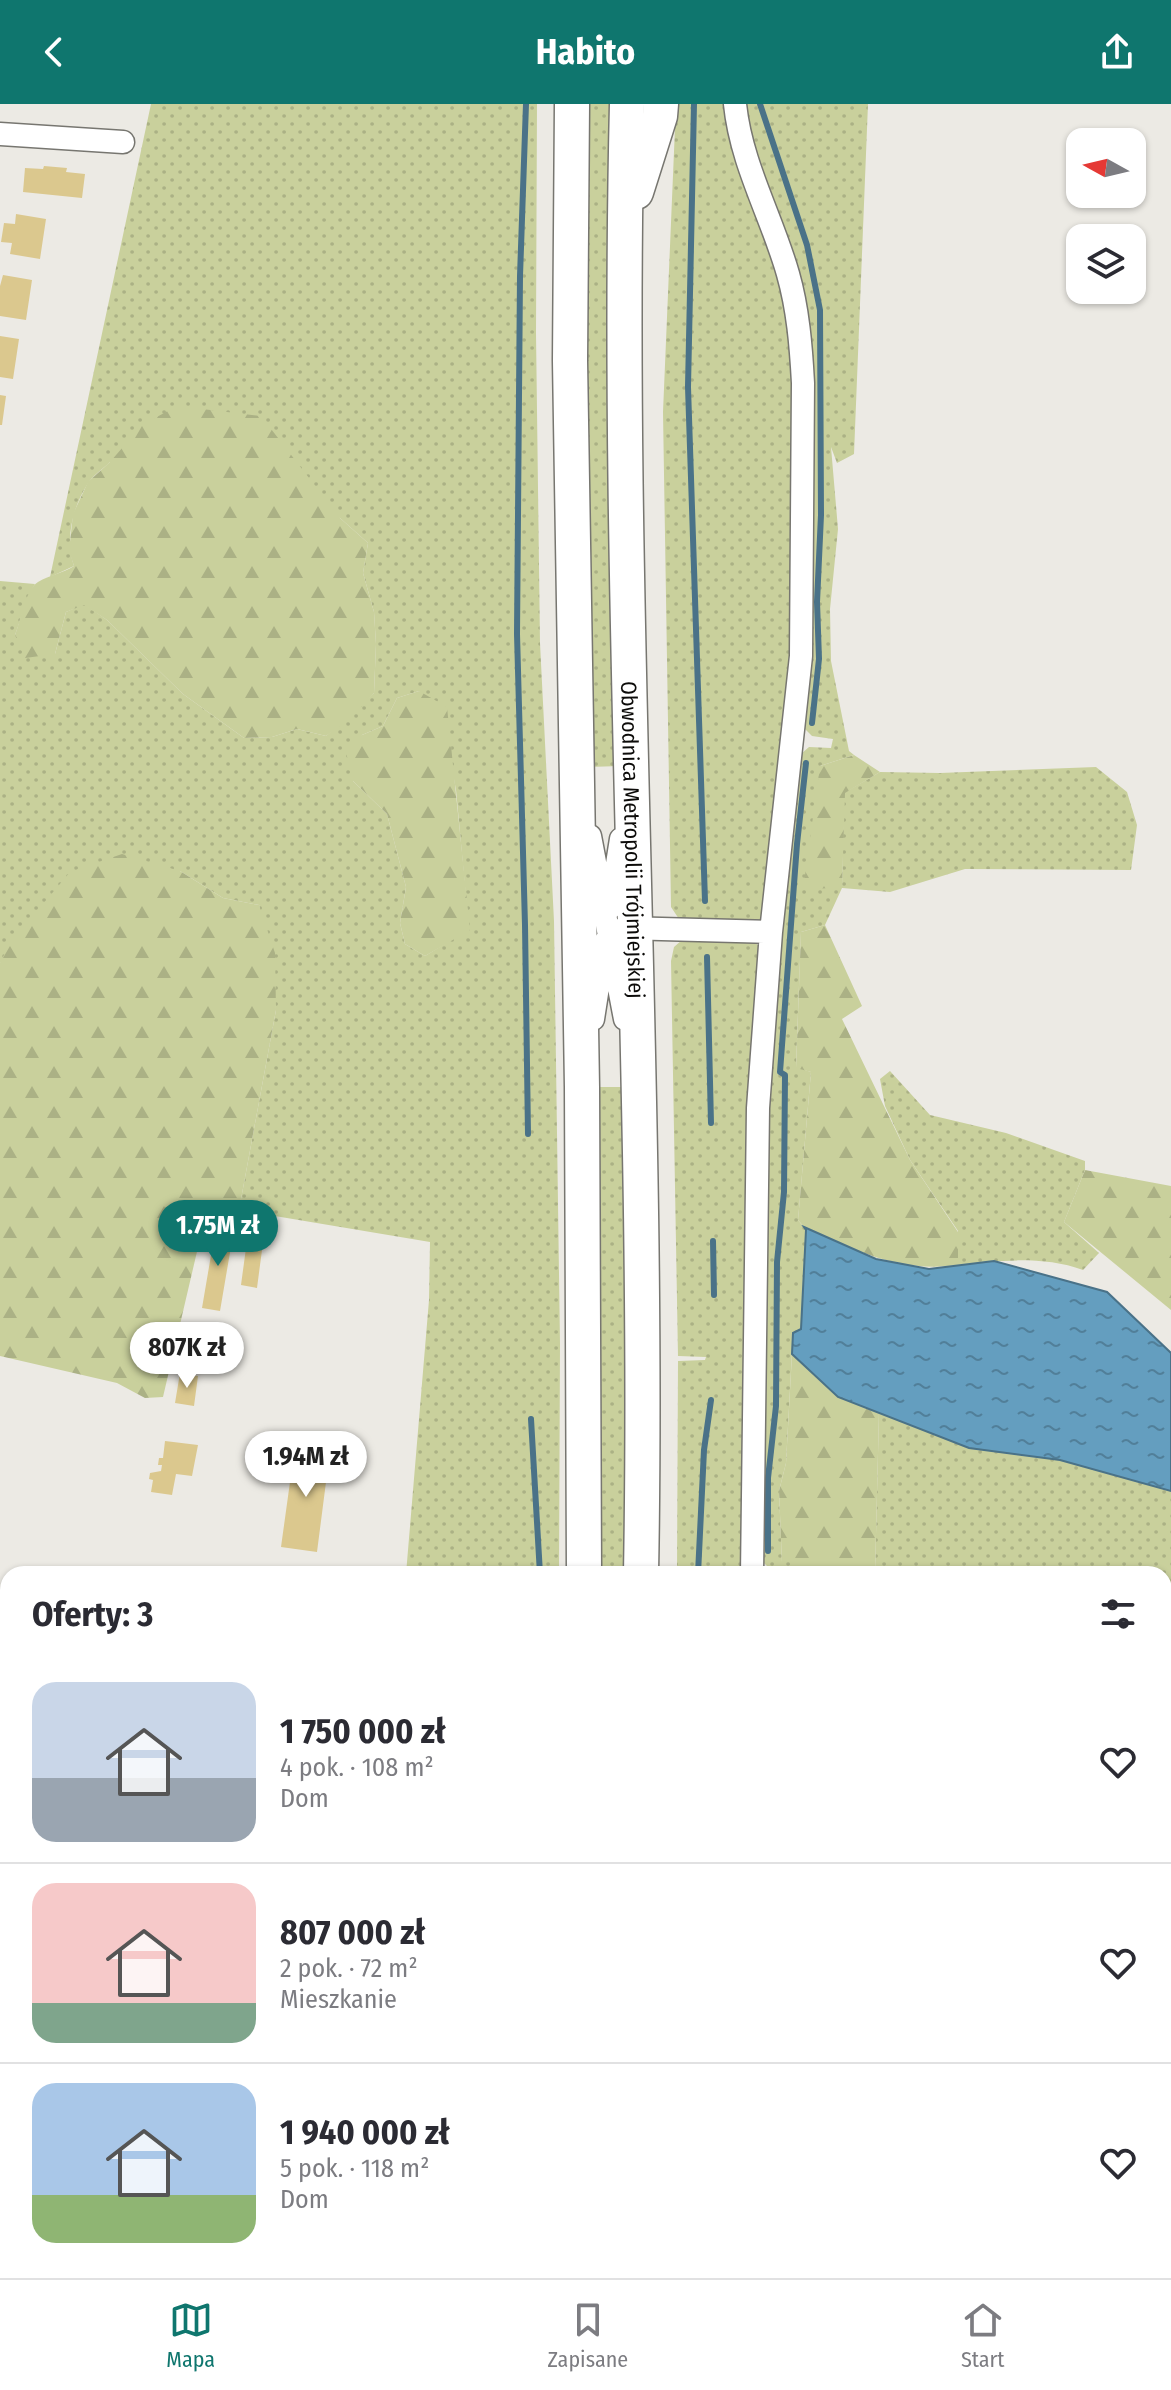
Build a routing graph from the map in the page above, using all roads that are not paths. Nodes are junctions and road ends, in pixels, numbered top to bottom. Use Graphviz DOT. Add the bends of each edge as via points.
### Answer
graph roads {
  1 [pos="572,104"];
  2 [pos="627,104"];
  3 [pos="661,104"];
  4 [pos="735,104"];
  5 [pos="0,134"];
  6 [pos="123,142"];
  7 [pos="625,227"];
  8 [pos="577,766"];
  9 [pos="621,928"];
  10 [pos="771,932"];
  11 [pos="582,1087"];
  12 [pos="584,1566"];
  13 [pos="641,1566"];
  14 [pos="752,1566"];
  1 -- 8 [label="highway"];
  2 -- 7 [label="highway, Obwodnica Metropolii Trójmiejskiej"];
  3 -- 7 [label="highway"];
  4 -- 10 [label="street" via="749,167 788,274 803,383 801,656"];
  5 -- 6 [label="street"];
  7 -- 9 [label="highway, Obwodnica Metropolii Trójmiejskiej" via="633,766"];
  8 -- 9 [label="street"];
  8 -- 11 [label="highway"];
  9 -- 10 [label="street"];
  9 -- 11 [label="street"];
  9 -- 13 [label="highway, Obwodnica Metropolii Trójmiejskiej" via="638,1087"];
  10 -- 14 [label="street" via="758,1108"];
  11 -- 12 [label="highway"];
}
